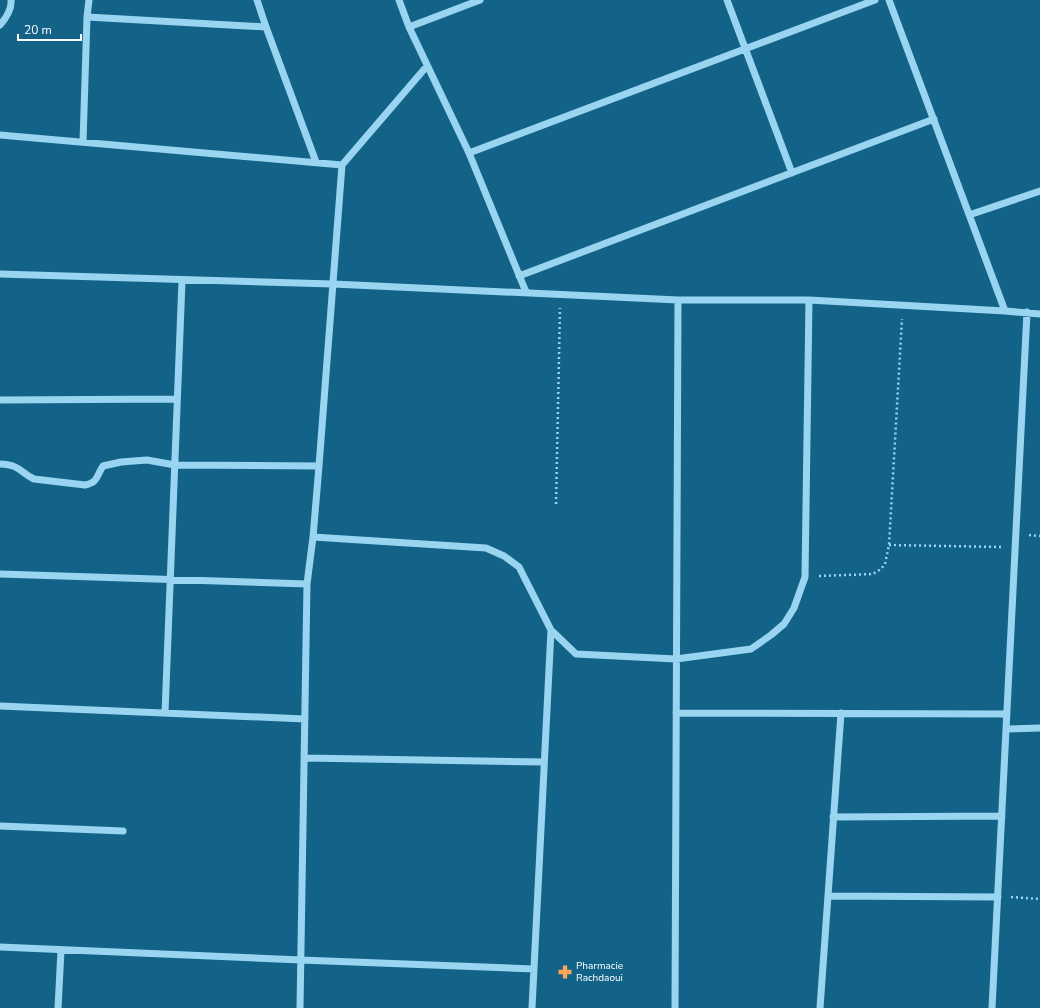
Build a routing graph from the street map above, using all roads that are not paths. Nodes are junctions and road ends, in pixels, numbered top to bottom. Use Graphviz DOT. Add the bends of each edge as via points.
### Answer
graph roads {
  1 [pos="11,0"];
  2 [pos="89,0"];
  3 [pos="257,0"];
  4 [pos="399,0"];
  5 [pos="480,0"];
  6 [pos="727,0"];
  7 [pos="875,0"];
  8 [pos="890,0"];
  9 [pos="87,17"];
  10 [pos="0,25"];
  11 [pos="266,27"];
  12 [pos="409,27"];
  13 [pos="745,49"];
  14 [pos="427,66"];
  15 [pos="934,119"];
  16 [pos="0,135"];
  17 [pos="83,142"];
  18 [pos="469,153"];
  19 [pos="316,162"];
  20 [pos="342,165"];
  21 [pos="792,173"];
  22 [pos="1040,191"];
  23 [pos="969,215"];
  24 [pos="0,274"];
  25 [pos="519,276"];
  26 [pos="182,281"];
  27 [pos="333,284"];
  28 [pos="526,292"];
  29 [pos="678,300"];
  30 [pos="809,300"];
  31 [pos="1005,311"];
  32 [pos="1027,312"];
  33 [pos="1040,314"];
  34 [pos="177,399"];
  35 [pos="0,400"];
  36 [pos="0,464"];
  37 [pos="175,465"];
  38 [pos="319,466"];
  39 [pos="313,537"];
  40 [pos="0,574"];
  41 [pos="170,580"];
  42 [pos="308,584"];
  43 [pos="551,630"];
  44 [pos="676,659"];
  45 [pos="0,706"];
  46 [pos="165,713"];
  47 [pos="676,713"];
  48 [pos="841,713"];
  49 [pos="1007,714"];
  50 [pos="306,719"];
  51 [pos="1040,728"];
  52 [pos="1006,729"];
  53 [pos="305,758"];
  54 [pos="544,762"];
  55 [pos="1002,816"];
  56 [pos="833,817"];
  57 [pos="0,826"];
  58 [pos="123,830"];
  59 [pos="828,896"];
  60 [pos="998,897"];
  61 [pos="0,947"];
  62 [pos="61,950"];
  63 [pos="301,960"];
  64 [pos="534,968"];
  65 [pos="58,1008"];
  66 [pos="300,1008"];
  67 [pos="532,1008"];
  68 [pos="674,1008"];
  69 [pos="820,1008"];
  70 [pos="992,1008"];
  1 -- 10 [label="street" via="9,12"];
  2 -- 9 [label="street"];
  3 -- 11 [label="street"];
  4 -- 12 [label="street"];
  5 -- 12 [label="street"];
  6 -- 13 [label="street"];
  7 -- 13 [label="street"];
  8 -- 15 [label="street"];
  9 -- 11 [label="street"];
  9 -- 17 [label="street"];
  11 -- 19 [label="street"];
  12 -- 14 [label="street"];
  13 -- 18 [label="street"];
  13 -- 21 [label="street"];
  14 -- 18 [label="street"];
  14 -- 20 [label="street"];
  15 -- 21 [label="street"];
  15 -- 23 [label="street"];
  16 -- 17 [label="street"];
  17 -- 19 [label="street"];
  18 -- 25 [label="street"];
  19 -- 20 [label="street"];
  20 -- 27 [label="street"];
  21 -- 25 [label="street"];
  22 -- 23 [label="street"];
  23 -- 31 [label="street"];
  24 -- 26 [label="street"];
  25 -- 28 [label="street"];
  26 -- 27 [label="street"];
  26 -- 34 [label="street"];
  27 -- 28 [label="street"];
  27 -- 38 [label="street"];
  28 -- 29 [label="street"];
  29 -- 30 [label="street"];
  29 -- 44 [label="street"];
  30 -- 31 [label="street"];
  30 -- 44 [label="street" via="805,577 794,608 784,624 751,649"];
  31 -- 32 [label="street"];
  32 -- 33 [label="street"];
  32 -- 49 [label="street"];
  34 -- 35 [label="street"];
  34 -- 37 [label="street"];
  36 -- 37 [label="street" via="17,467 34,479 85,485 96,481 103,466 109,464 147,460"];
  37 -- 38 [label="street"];
  37 -- 41 [label="street"];
  38 -- 39 [label="street"];
  39 -- 42 [label="street"];
  39 -- 43 [label="street" via="486,548 504,556 519,567"];
  40 -- 41 [label="street"];
  41 -- 42 [label="street"];
  41 -- 46 [label="street"];
  42 -- 50 [label="street"];
  43 -- 44 [label="street" via="576,654"];
  43 -- 54 [label="street"];
  44 -- 47 [label="street"];
  45 -- 46 [label="street"];
  46 -- 50 [label="street"];
  47 -- 48 [label="street"];
  47 -- 68 [label="street"];
  48 -- 49 [label="street"];
  48 -- 56 [label="street"];
  49 -- 52 [label="street"];
  50 -- 53 [label="street"];
  51 -- 52 [label="street"];
  52 -- 55 [label="street"];
  53 -- 54 [label="street"];
  53 -- 63 [label="street"];
  54 -- 64 [label="street"];
  55 -- 56 [label="street"];
  55 -- 60 [label="street"];
  56 -- 59 [label="street"];
  57 -- 58 [label="street"];
  59 -- 60 [label="street"];
  59 -- 69 [label="street"];
  60 -- 70 [label="street"];
  61 -- 62 [label="street"];
  62 -- 63 [label="street"];
  62 -- 65 [label="street"];
  63 -- 64 [label="street"];
  63 -- 66 [label="street"];
  64 -- 67 [label="street"];
}
